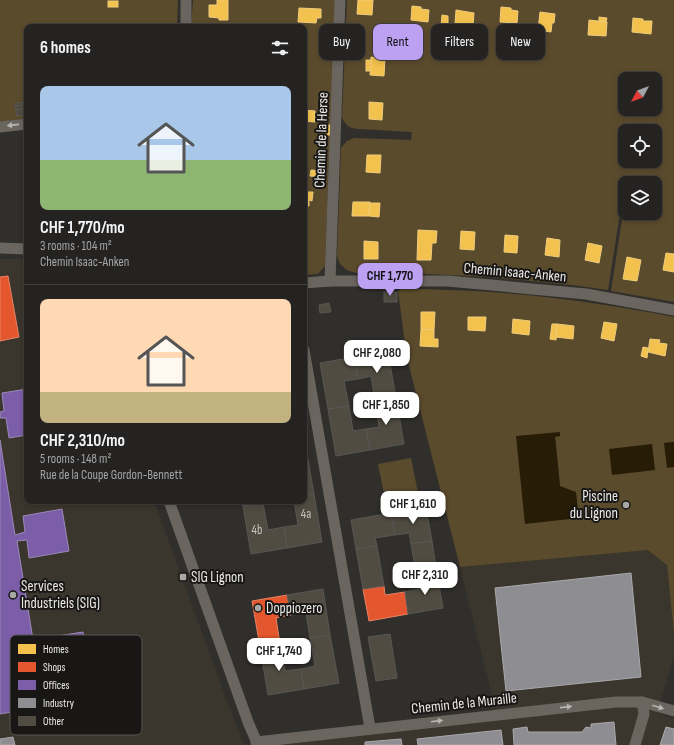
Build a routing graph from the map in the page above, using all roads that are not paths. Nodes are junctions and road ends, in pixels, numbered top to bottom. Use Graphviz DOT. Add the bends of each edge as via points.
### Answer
graph roads {
  1 [pos="186,0"];
  2 [pos="340,0"];
  3 [pos="186,24"];
  4 [pos="24,124"];
  5 [pos="0,127"];
  6 [pos="0,248"];
  7 [pos="24,249"];
  8 [pos="330,281"];
  9 [pos="307,283"];
  10 [pos="674,310"];
  11 [pos="307,367"];
  12 [pos="170,504"];
  13 [pos="642,702"];
  14 [pos="674,712"];
  15 [pos="370,728"];
  16 [pos="257,743"];
  17 [pos="635,745"];
  1 -- 3 [label="street"];
  2 -- 8 [label="street, Chemin de la Herse"];
  4 -- 5 [label="street, one-way"];
  6 -- 7 [label="street"];
  8 -- 9 [label="street, Chemin Isaac-Anken"];
  8 -- 10 [label="street, Chemin Isaac-Anken" via="448,281 586,294"];
  11 -- 15 [label="street"];
  12 -- 16 [label="street"];
  13 -- 14 [label="street, Chemin de la Muraille, one-way"];
  15 -- 13 [label="street, Chemin de la Muraille, one-way" via="616,702"];
  13 -- 17 [label="street" via="644,714"];
  15 -- 16 [label="street, Chemin de la Muraille"];
}
